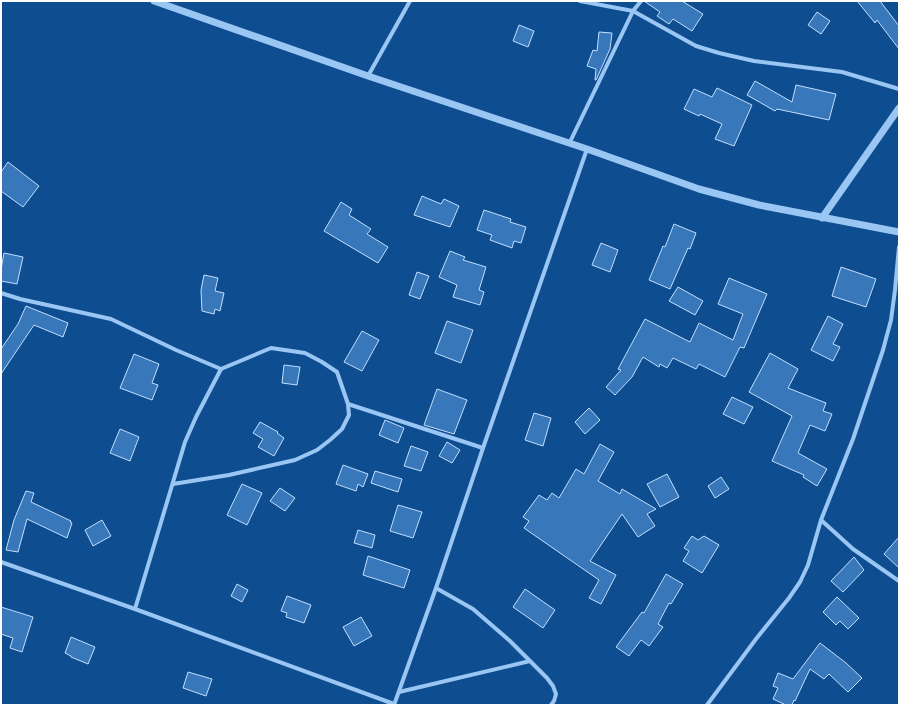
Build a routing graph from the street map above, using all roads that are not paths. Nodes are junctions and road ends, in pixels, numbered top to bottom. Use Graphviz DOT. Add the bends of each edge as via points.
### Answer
graph roads {
  1 [pos="154,1"];
  2 [pos="410,1"];
  3 [pos="580,1"];
  4 [pos="641,1"];
  5 [pos="633,11"];
  6 [pos="368,76"];
  7 [pos="899,89"];
  8 [pos="899,108"];
  9 [pos="569,144"];
  10 [pos="587,149"];
  11 [pos="822,218"];
  12 [pos="899,232"];
  13 [pos="899,247"];
  14 [pos="1,293"];
  15 [pos="221,369"];
  16 [pos="348,404"];
  17 [pos="483,448"];
  18 [pos="173,484"];
  19 [pos="822,520"];
  20 [pos="1,562"];
  21 [pos="899,581"];
  22 [pos="436,588"];
  23 [pos="135,609"];
  24 [pos="530,661"];
  25 [pos="398,692"];
  26 [pos="394,704"];
  27 [pos="551,705"];
  28 [pos="707,705"];
  1 -- 6 [label="street"];
  2 -- 6 [label="street"];
  3 -- 5 [label="street"];
  4 -- 5 [label="street"];
  5 -- 7 [label="street" via="696,46 719,53 754,61 842,72"];
  5 -- 9 [label="street"];
  6 -- 9 [label="street"];
  8 -- 11 [label="street"];
  9 -- 10 [label="street"];
  10 -- 11 [label="street" via="699,189 759,206"];
  10 -- 17 [label="street"];
  11 -- 12 [label="street"];
  13 -- 19 [label="street" via="891,320 883,350"];
  14 -- 15 [label="street" via="110,319"];
  15 -- 16 [label="street" via="271,348 305,353 337,372"];
  15 -- 18 [label="street" via="185,442"];
  16 -- 17 [label="street"];
  16 -- 18 [label="street" via="349,415 342,429 317,450 295,460"];
  17 -- 22 [label="street"];
  18 -- 23 [label="street"];
  19 -- 21 [label="street" via="854,549"];
  19 -- 28 [label="street" via="800,582"];
  20 -- 23 [label="street"];
  22 -- 24 [label="street" via="473,609"];
  22 -- 25 [label="street"];
  23 -- 26 [label="street"];
  24 -- 25 [label="street"];
  24 -- 27 [label="street" via="553,686 556,694"];
  25 -- 26 [label="street"];
}
